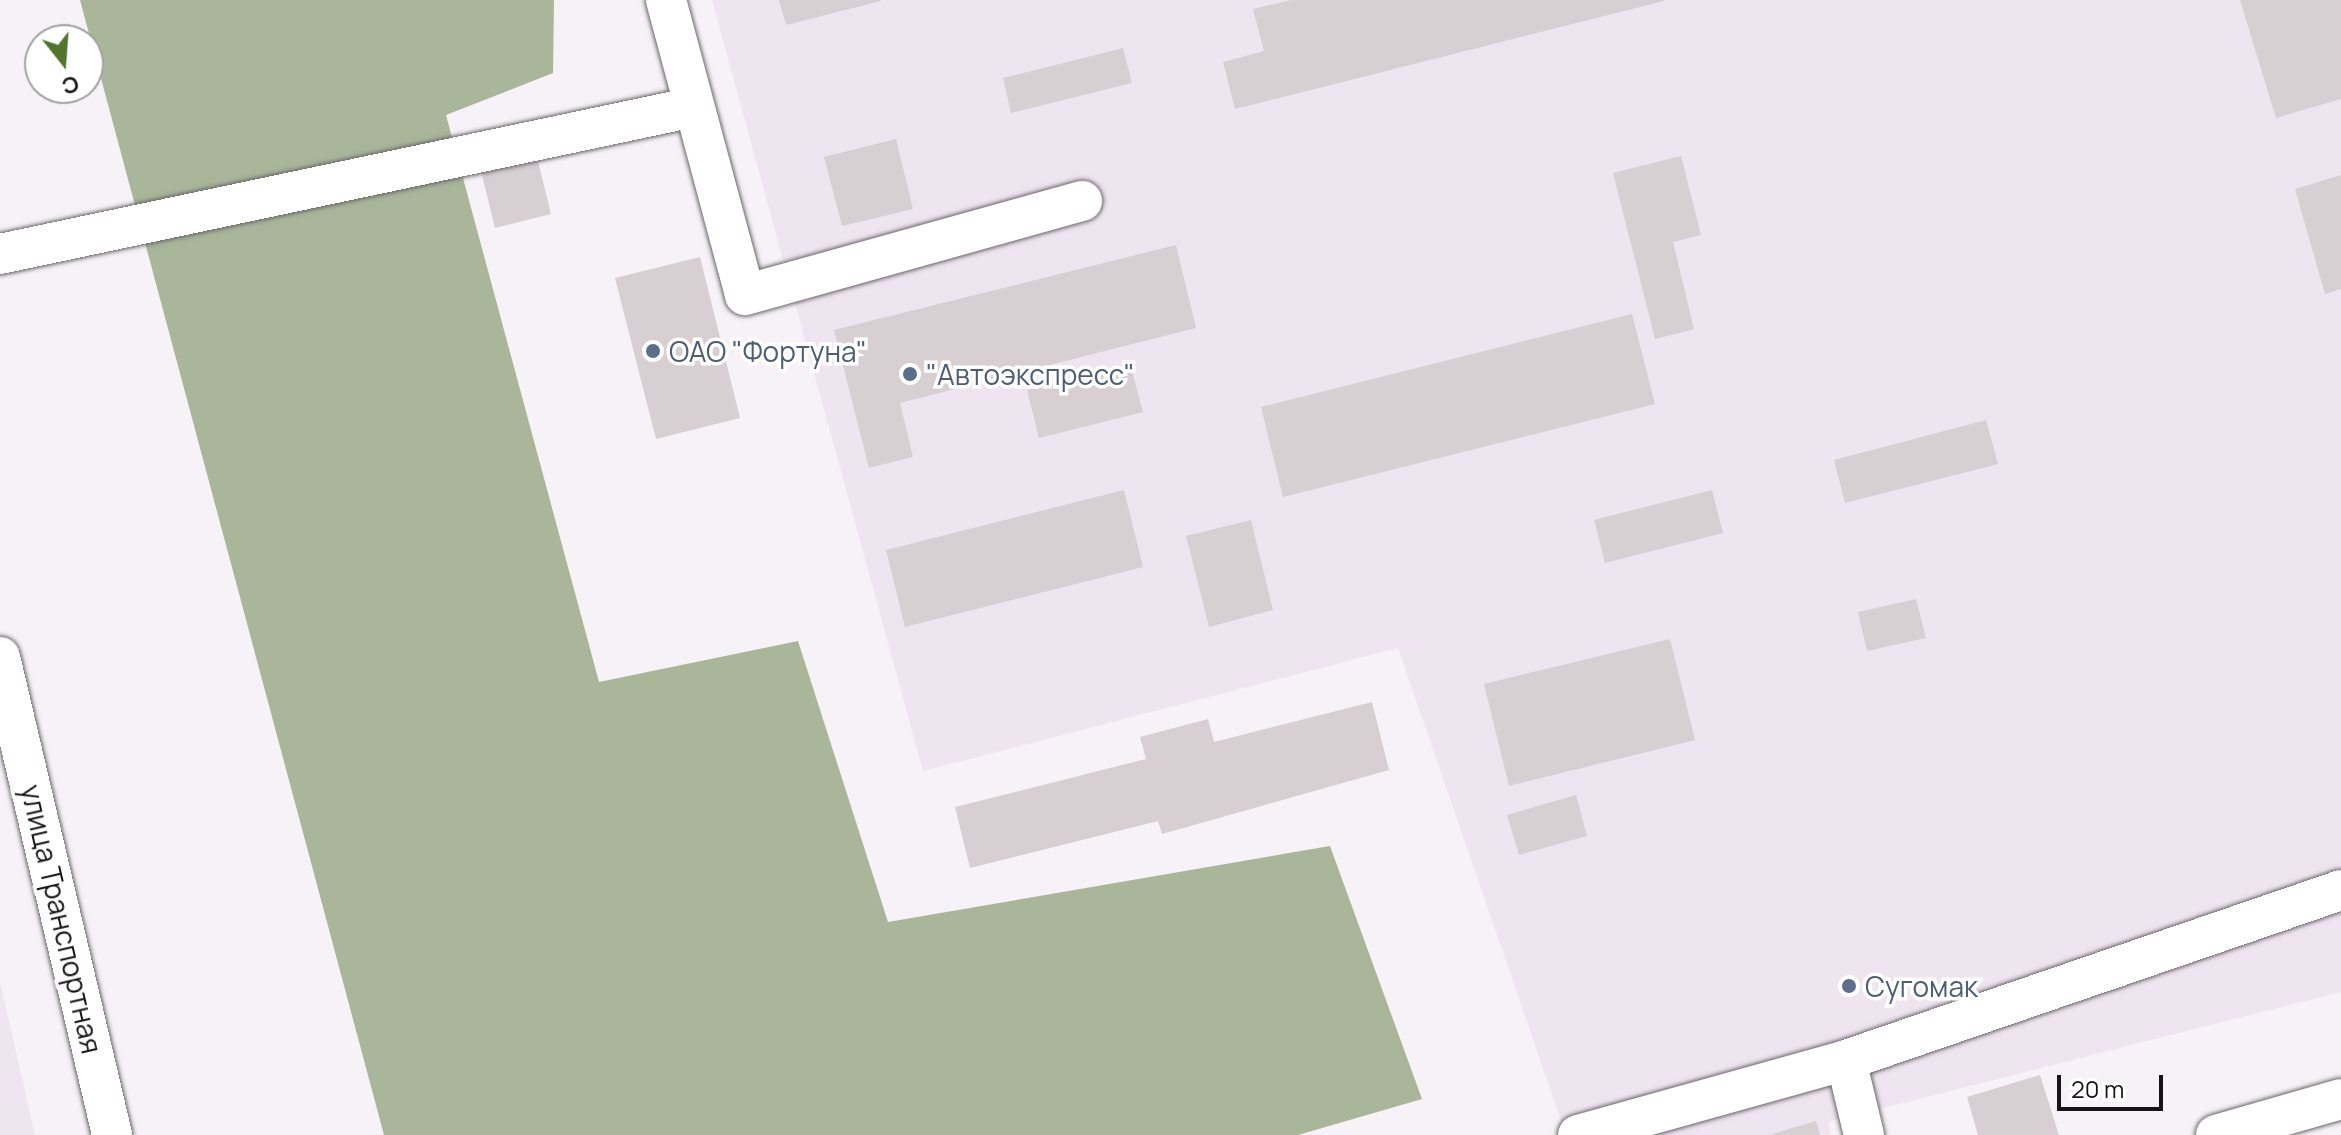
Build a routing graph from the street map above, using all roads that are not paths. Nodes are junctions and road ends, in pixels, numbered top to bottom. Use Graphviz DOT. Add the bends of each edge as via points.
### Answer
graph roads {
  1 [pos="666,0"];
  2 [pos="694,107"];
  3 [pos="1082,201"];
  4 [pos="0,254"];
  5 [pos="0,657"];
  6 [pos="2341,890"];
  7 [pos="1846,1060"];
  8 [pos="2341,1099"];
  9 [pos="112,1135"];
  10 [pos="1578,1135"];
  11 [pos="1864,1135"];
  12 [pos="2216,1135"];
  1 -- 2 [label="street"];
  2 -- 3 [label="street" via="745,295"];
  2 -- 4 [label="street"];
  5 -- 9 [label="street, улица Транспортная"];
  6 -- 7 [label="street"];
  7 -- 10 [label="street"];
  7 -- 11 [label="street"];
  8 -- 12 [label="street"];
}
